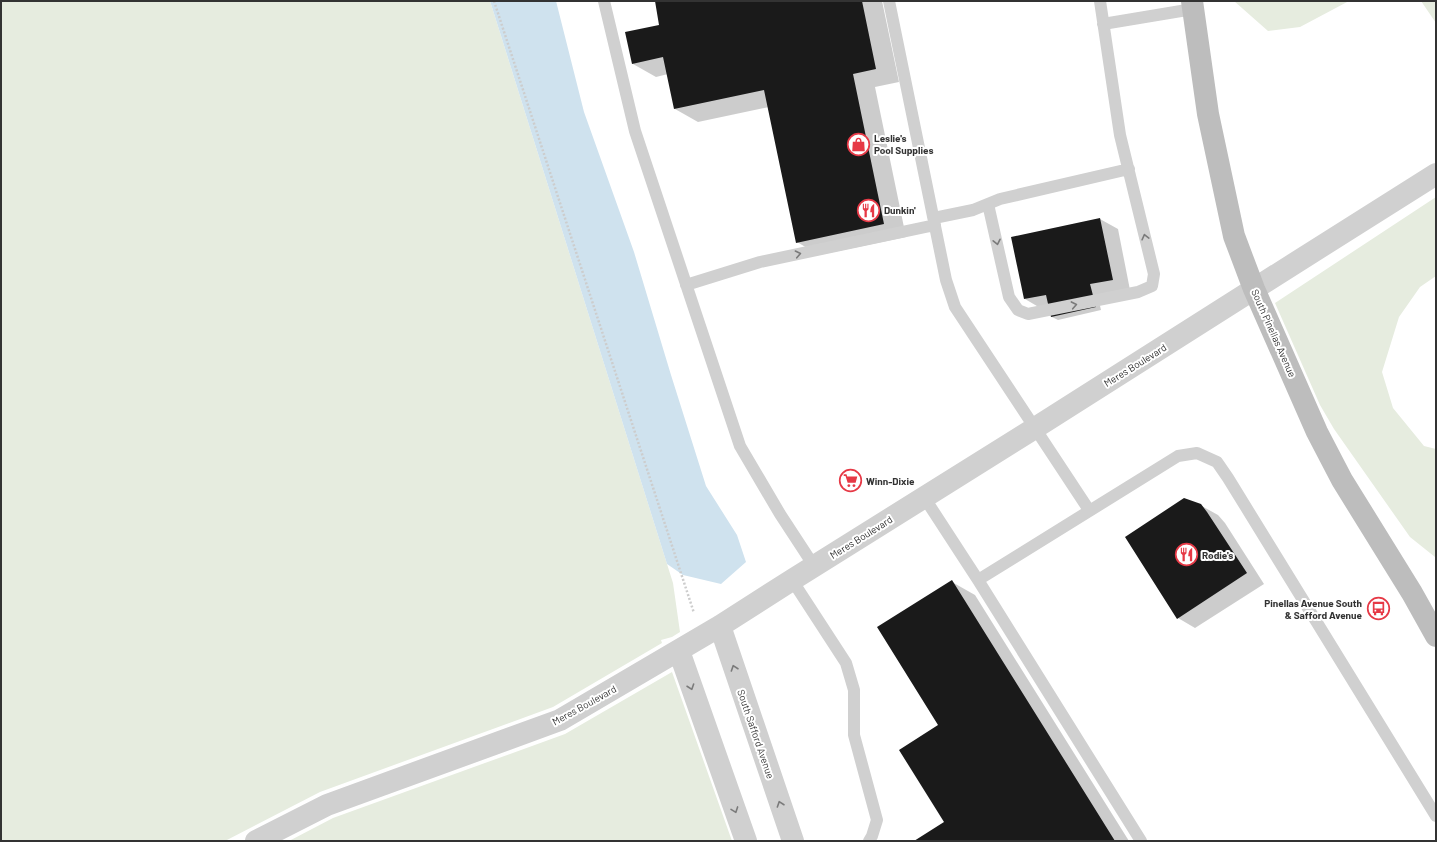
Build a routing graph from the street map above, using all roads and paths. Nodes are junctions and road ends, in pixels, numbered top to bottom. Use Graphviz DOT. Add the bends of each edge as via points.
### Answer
graph roads {
  1 [pos="494,1"];
  2 [pos="604,1"];
  3 [pos="889,1"];
  4 [pos="1100,1"];
  5 [pos="1193,5"];
  6 [pos="1103,24"];
  7 [pos="1129,169"];
  8 [pos="1436,174"];
  9 [pos="988,204"];
  10 [pos="935,222"];
  11 [pos="686,285"];
  12 [pos="1254,289"];
  13 [pos="1035,428"];
  14 [pos="924,497"];
  15 [pos="1089,510"];
  16 [pos="814,566"];
  17 [pos="792,580"];
  18 [pos="978,580"];
  19 [pos="711,631"];
  20 [pos="1436,636"];
  21 [pos="678,651"];
  22 [pos="1436,816"];
  23 [pos="256,841"];
  24 [pos="746,841"];
  25 [pos="793,841"];
  26 [pos="869,841"];
  27 [pos="1141,841"];
  1 -- 19 [label="path" via="690,603"];
  2 -- 11 [label="lane" via="635,131"];
  3 -- 10 [label="lane"];
  4 -- 6 [label="lane"];
  5 -- 6 [label="lane"];
  5 -- 12 [label="main road, South Pinellas Avenue" via="1208,114 1234,236"];
  6 -- 7 [label="lane" via="1120,135"];
  7 -- 9 [label="lane"];
  9 -- 7 [label="lane, one-way" via="1009,297 1018,310 1028,314 1138,292 1152,286 1154,274"];
  8 -- 12 [label="street, Meres Boulevard"];
  9 -- 10 [label="lane"];
  11 -- 10 [label="lane, one-way" via="760,262"];
  10 -- 13 [label="lane" via="946,280 955,308"];
  11 -- 16 [label="lane" via="740,446"];
  12 -- 13 [label="street, Meres Boulevard"];
  12 -- 20 [label="main road, South Pinellas Avenue" via="1317,432 1342,480"];
  13 -- 14 [label="street, Meres Boulevard"];
  13 -- 15 [label="lane"];
  14 -- 16 [label="street, Meres Boulevard"];
  14 -- 18 [label="lane"];
  15 -- 18 [label="lane"];
  15 -- 22 [label="lane" via="1178,456 1198,453 1217,462"];
  16 -- 17 [label="street, Meres Boulevard"];
  17 -- 19 [label="street, Meres Boulevard"];
  17 -- 26 [label="lane" via="846,663 854,690 854,735 877,820"];
  18 -- 27 [label="lane"];
  19 -- 21 [label="street, Meres Boulevard"];
  25 -- 19 [label="street, South Safford Avenue, one-way"];
  21 -- 23 [label="street, Meres Boulevard" via="560,720 327,805"];
  21 -- 24 [label="street, one-way"];
}
